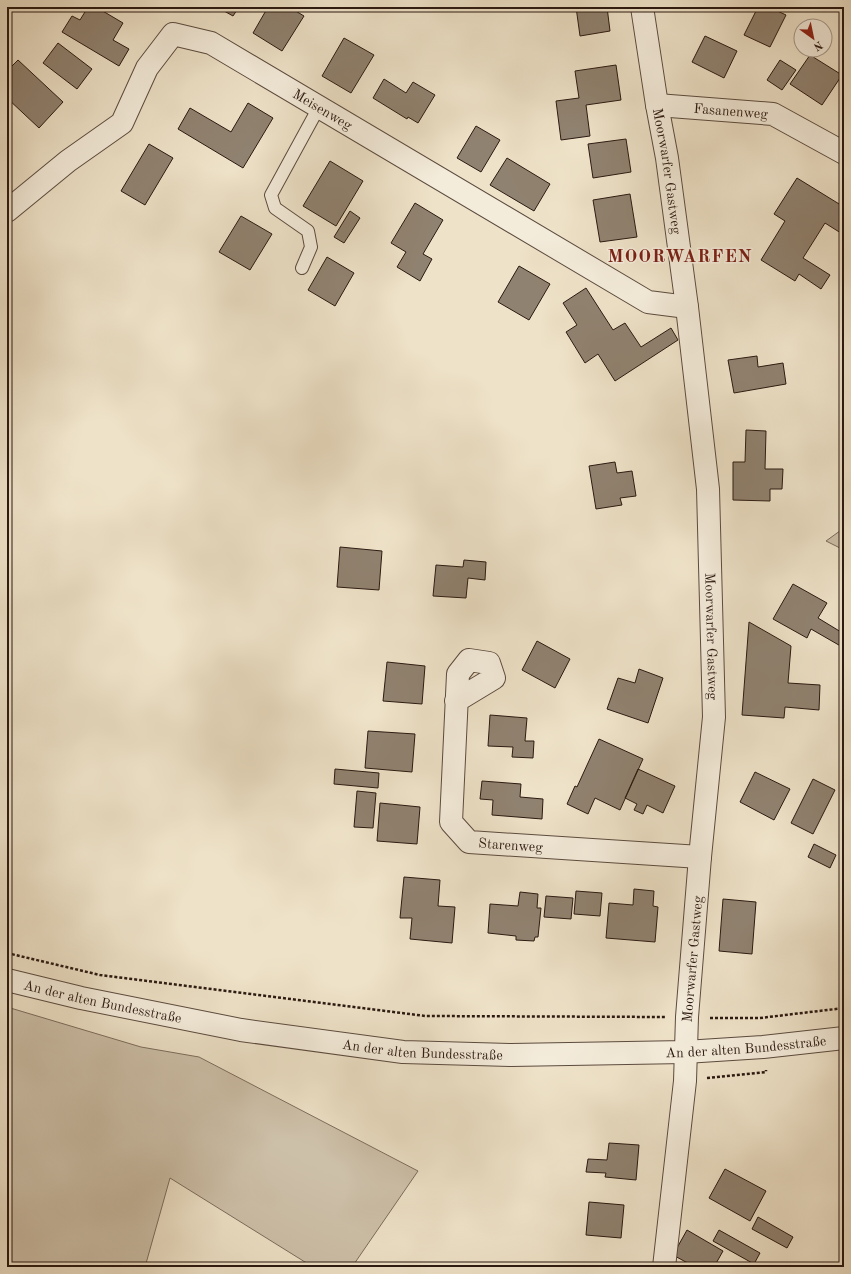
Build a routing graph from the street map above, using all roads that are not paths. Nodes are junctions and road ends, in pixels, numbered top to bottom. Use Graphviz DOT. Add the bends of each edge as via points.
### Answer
graph roads {
  1 [pos="642,7"];
  2 [pos="657,105"];
  3 [pos="319,107"];
  4 [pos="844,153"];
  5 [pos="7,211"];
  6 [pos="302,268"];
  7 [pos="687,307"];
  8 [pos="456,701"];
  9 [pos="700,857"];
  10 [pos="7,980"];
  11 [pos="844,1038"];
  12 [pos="686,1052"];
  13 [pos="664,1267"];
  1 -- 2 [label="street, Moorwarfer Gastweg"];
  2 -- 4 [label="street, Fasanenweg" via="773,114"];
  2 -- 7 [label="street, Moorwarfer Gastweg" via="667,158"];
  3 -- 5 [label="street, Meisenweg" via="210,43 173,34 147,68 122,123 68,161"];
  3 -- 6 [label="lane" via="272,195 275,208 308,231 311,247"];
  3 -- 7 [label="street, Meisenweg" via="648,302"];
  7 -- 9 [label="street, Moorwarfer Gastweg" via="708,489 714,718"];
  8 -- 9 [label="street, Starenweg" via="451,822 469,842"];
  9 -- 12 [label="street, Moorwarfer Gastweg" via="686,1017"];
  10 -- 12 [label="street, An der alten Bundesstraße" via="81,998 240,1030 403,1052 511,1056"];
  11 -- 12 [label="street, An der alten Bundesstraße"];
  12 -- 13 [label="street, Moorwarfer Gastweg"];
}
